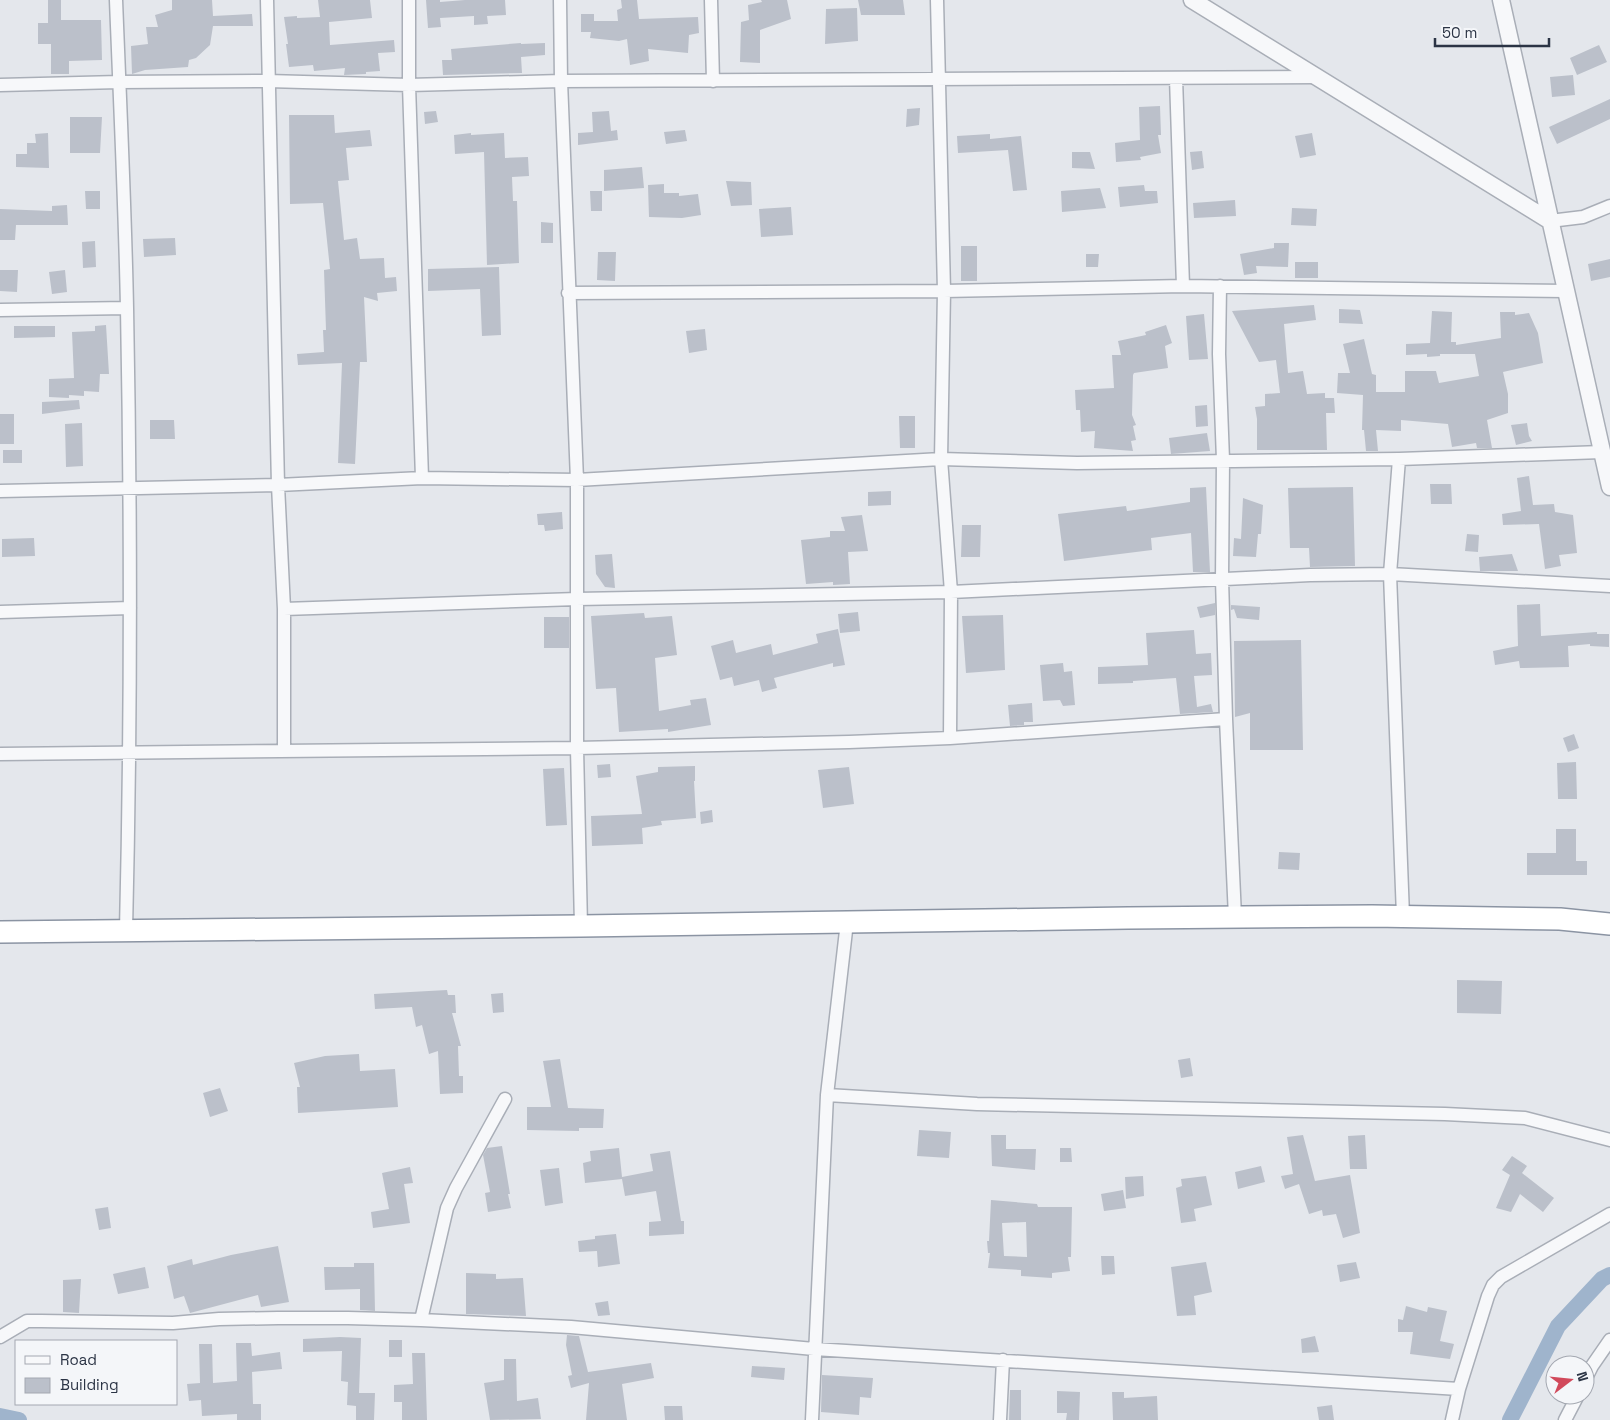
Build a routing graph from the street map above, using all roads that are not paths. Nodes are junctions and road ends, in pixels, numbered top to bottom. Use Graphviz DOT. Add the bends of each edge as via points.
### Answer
graph roads {
  1 [pos="116,0"];
  2 [pos="266,0"];
  3 [pos="409,0"];
  4 [pos="560,0"];
  5 [pos="711,0"];
  6 [pos="937,0"];
  7 [pos="1192,0"];
  8 [pos="1501,0"];
  9 [pos="1317,77"];
  10 [pos="1176,78"];
  11 [pos="938,80"];
  12 [pos="268,81"];
  13 [pos="561,81"];
  14 [pos="713,81"];
  15 [pos="119,82"];
  16 [pos="0,85"];
  17 [pos="409,85"];
  18 [pos="1610,206"];
  19 [pos="1550,221"];
  20 [pos="1183,286"];
  21 [pos="1220,286"];
  22 [pos="944,290"];
  23 [pos="1566,291"];
  24 [pos="568,292"];
  25 [pos="127,308"];
  26 [pos="0,310"];
  27 [pos="1602,452"];
  28 [pos="941,459"];
  29 [pos="1399,459"];
  30 [pos="1222,460"];
  31 [pos="422,478"];
  32 [pos="577,480"];
  33 [pos="278,485"];
  34 [pos="1610,487"];
  35 [pos="128,488"];
  36 [pos="0,491"];
  37 [pos="1390,574"];
  38 [pos="1222,579"];
  39 [pos="1610,586"];
  40 [pos="951,592"];
  41 [pos="577,599"];
  42 [pos="130,608"];
  43 [pos="284,609"];
  44 [pos="0,612"];
  45 [pos="1226,719"];
  46 [pos="950,738"];
  47 [pos="577,748"];
  48 [pos="284,751"];
  49 [pos="130,752"];
  50 [pos="0,754"];
  51 [pos="1403,916"];
  52 [pos="1235,917"];
  53 [pos="847,922"];
  54 [pos="1610,924"];
  55 [pos="582,926"];
  56 [pos="126,930"];
  57 [pos="0,932"];
  58 [pos="827,1095"];
  59 [pos="505,1099"];
  60 [pos="1610,1140"];
  61 [pos="1610,1214"];
  62 [pos="422,1320"];
  63 [pos="0,1337"];
  64 [pos="1610,1340"];
  65 [pos="814,1349"];
  66 [pos="1003,1360"];
  67 [pos="1595,1362"];
  68 [pos="1459,1389"];
  69 [pos="1573,1405"];
  70 [pos="812,1420"];
  71 [pos="1000,1420"];
  72 [pos="1452,1420"];
  73 [pos="1565,1420"];
  1 -- 15 [label="street"];
  2 -- 12 [label="street"];
  3 -- 17 [label="street"];
  4 -- 13 [label="street"];
  5 -- 14 [label="street"];
  6 -- 11 [label="street"];
  7 -- 9 [label="street"];
  8 -- 19 [label="street"];
  9 -- 10 [label="street"];
  9 -- 19 [label="street"];
  10 -- 11 [label="street"];
  10 -- 20 [label="street"];
  11 -- 14 [label="street"];
  11 -- 22 [label="street"];
  12 -- 15 [label="street"];
  12 -- 17 [label="street"];
  12 -- 33 [label="street"];
  13 -- 14 [label="street"];
  13 -- 17 [label="street"];
  13 -- 24 [label="street"];
  15 -- 16 [label="street"];
  15 -- 25 [label="street"];
  17 -- 31 [label="street"];
  18 -- 19 [label="street" via="1583,217"];
  19 -- 23 [label="street"];
  20 -- 21 [label="street"];
  20 -- 22 [label="street"];
  21 -- 23 [label="street"];
  21 -- 30 [label="street"];
  22 -- 24 [label="street"];
  22 -- 28 [label="street"];
  23 -- 27 [label="street"];
  24 -- 32 [label="street"];
  25 -- 26 [label="street"];
  25 -- 35 [label="street"];
  27 -- 29 [label="street"];
  27 -- 34 [label="street"];
  28 -- 30 [label="street" via="1077,463"];
  28 -- 32 [label="street"];
  28 -- 40 [label="street"];
  29 -- 30 [label="street"];
  29 -- 37 [label="street"];
  30 -- 38 [label="street"];
  31 -- 32 [label="street"];
  31 -- 33 [label="street"];
  32 -- 41 [label="street"];
  33 -- 35 [label="street"];
  33 -- 43 [label="street"];
  35 -- 36 [label="street"];
  35 -- 42 [label="street"];
  37 -- 38 [label="street"];
  37 -- 39 [label="street"];
  37 -- 51 [label="street"];
  38 -- 40 [label="street"];
  38 -- 45 [label="street"];
  40 -- 41 [label="street"];
  40 -- 46 [label="street"];
  41 -- 43 [label="street"];
  41 -- 47 [label="street"];
  42 -- 44 [label="street"];
  42 -- 49 [label="street"];
  43 -- 48 [label="street"];
  45 -- 46 [label="street"];
  45 -- 52 [label="street"];
  46 -- 47 [label="street"];
  47 -- 48 [label="street"];
  47 -- 55 [label="street"];
  48 -- 49 [label="street"];
  49 -- 50 [label="street"];
  49 -- 56 [label="street"];
  51 -- 52 [label="highway"];
  51 -- 54 [label="highway" via="1560,919"];
  52 -- 53 [label="highway"];
  53 -- 55 [label="highway"];
  53 -- 58 [label="street"];
  55 -- 56 [label="highway"];
  56 -- 57 [label="highway"];
  58 -- 60 [label="street" via="977,1104 1514,1117"];
  58 -- 65 [label="street"];
  59 -- 62 [label="street" via="447,1208"];
  61 -- 68 [label="street" via="1501,1277 1493,1285"];
  62 -- 63 [label="street" via="27,1321"];
  62 -- 65 [label="street" via="571,1327"];
  64 -- 67 [label="street"];
  65 -- 66 [label="street"];
  65 -- 70 [label="street"];
  66 -- 68 [label="street"];
  66 -- 71 [label="street"];
  68 -- 72 [label="street"];
  69 -- 73 [label="street"];
}
